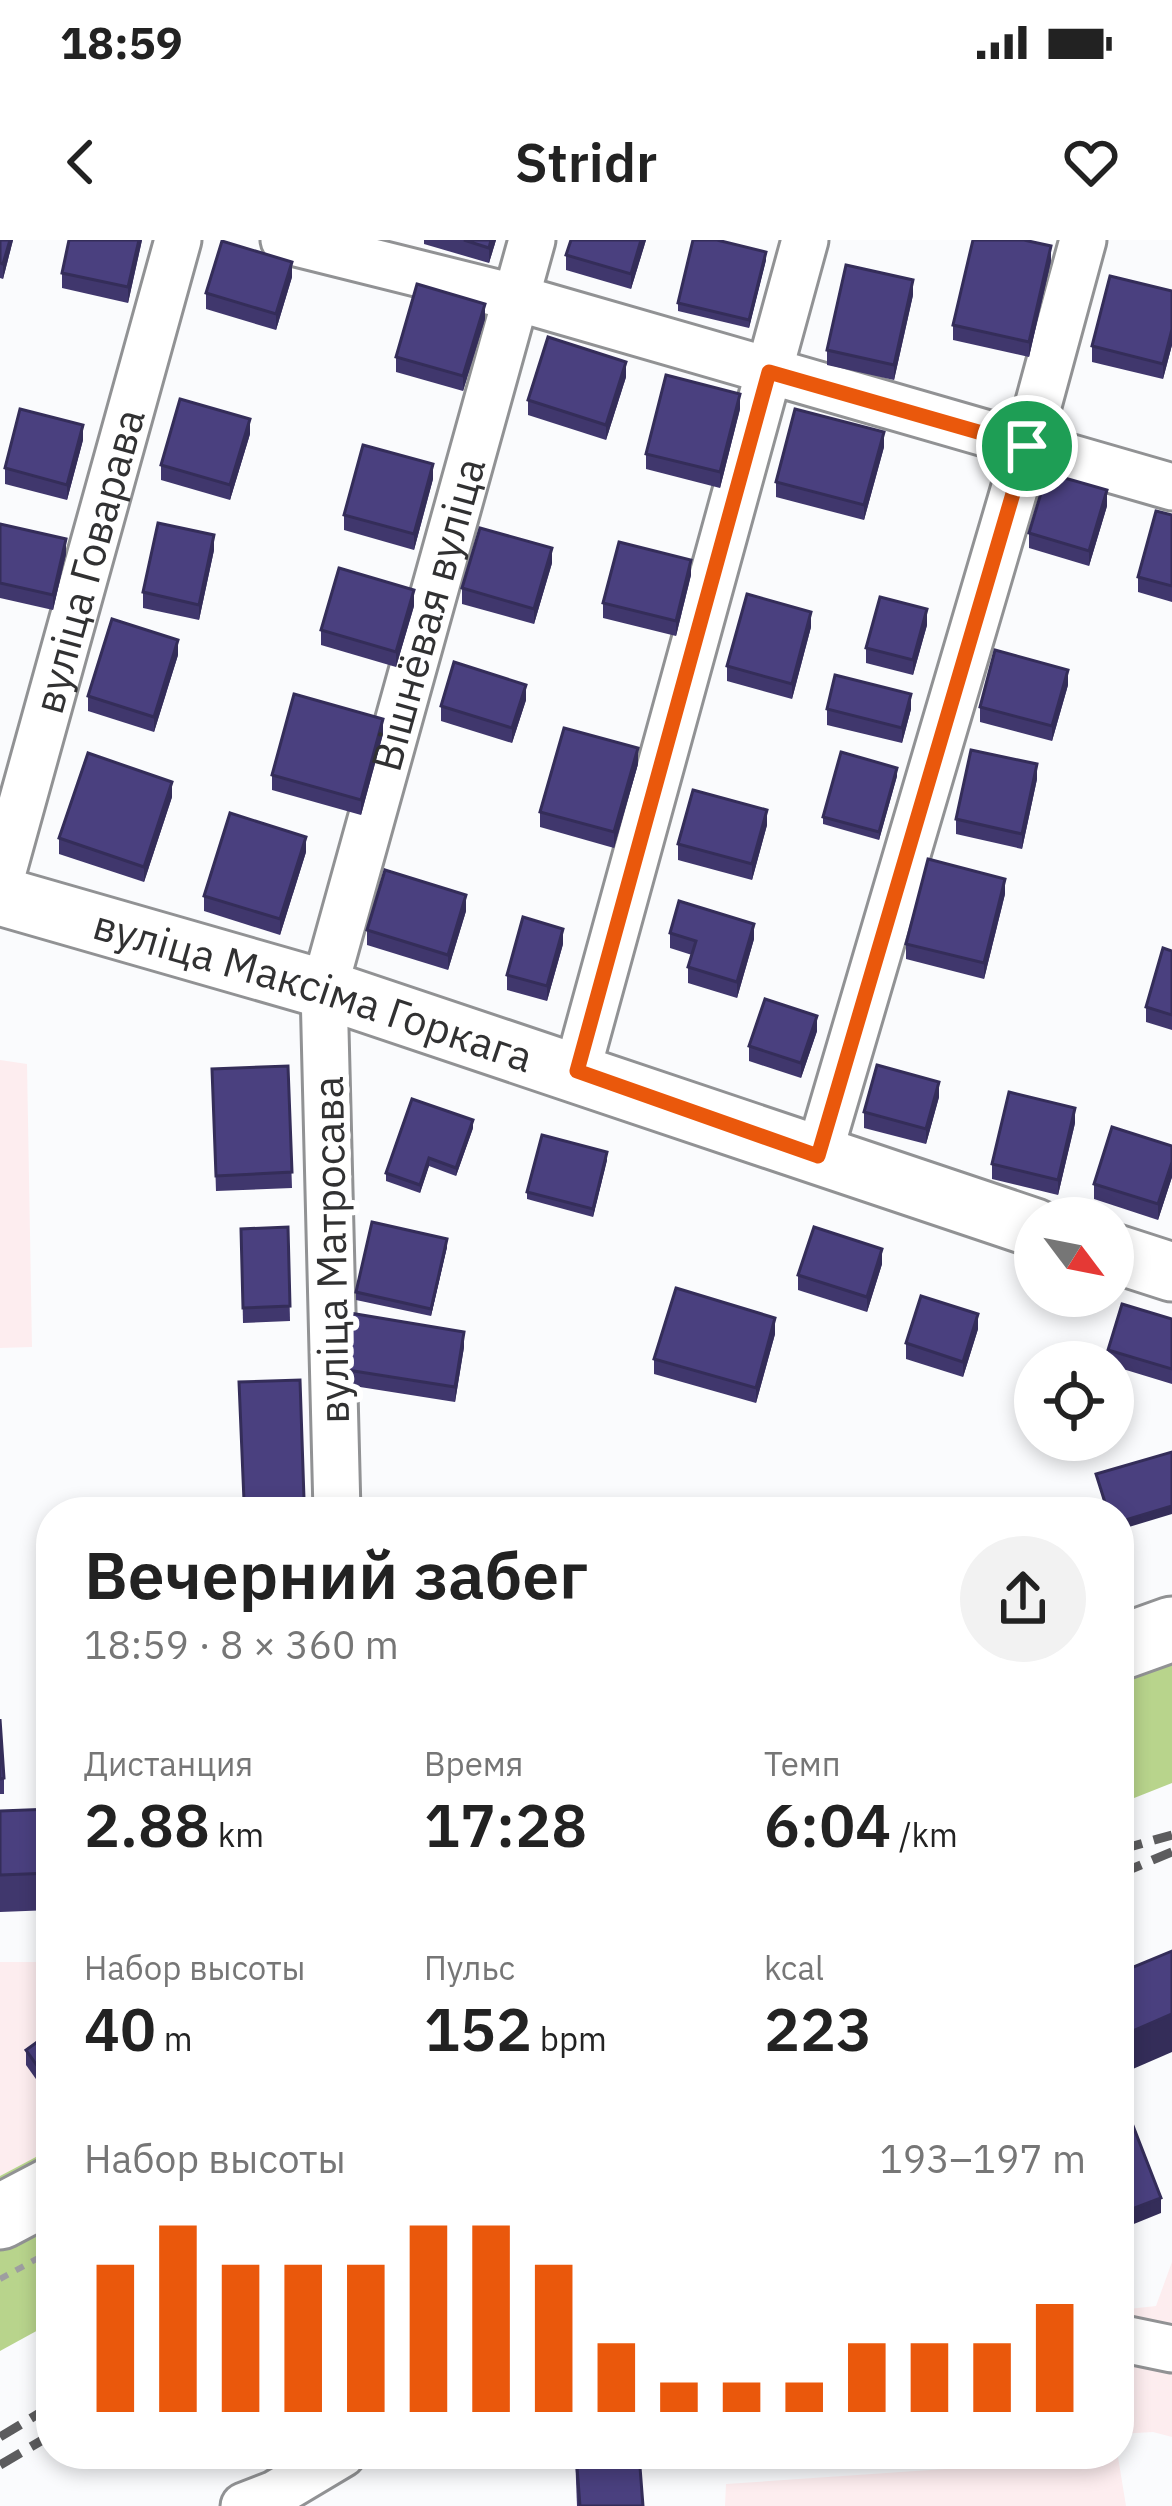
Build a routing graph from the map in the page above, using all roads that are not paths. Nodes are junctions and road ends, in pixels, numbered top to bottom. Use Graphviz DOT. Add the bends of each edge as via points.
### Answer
graph roads {
  1 [pos="178,240"];
  2 [pos="284,240"];
  3 [pos="532,240"];
  4 [pos="805,240"];
  5 [pos="1082,240"];
  6 [pos="517,298"];
  7 [pos="769,372"];
  8 [pos="1027,446"];
  9 [pos="1172,488"];
  10 [pos="0,882"];
  11 [pos="0,896"];
  12 [pos="324,989"];
  13 [pos="577,1071"];
  14 [pos="818,1156"];
  15 [pos="1014,1221"];
  16 [pos="1134,1259"];
  17 [pos="1172,1271"];
  18 [pos="338,1497"];
  19 [pos="1172,1630"];
  20 [pos="1134,1643"];
  21 [pos="36,2198"];
  22 [pos="0,2217"];
  23 [pos="1134,2341"];
  24 [pos="1172,2349"];
  25 [pos="317,2469"];
  26 [pos="244,2506"];
  1 -- 10 [label="street, вуліца Говарава"];
  2 -- 6 [label="street"];
  3 -- 6 [label="street, Вішнёвая вуліца"];
  4 -- 7 [label="street"];
  5 -- 8 [label="street"];
  6 -- 7 [label="street"];
  6 -- 12 [label="street, Вішнёвая вуліца"];
  7 -- 8 [label="street"];
  7 -- 13 [label="street"];
  8 -- 9 [label="street"];
  8 -- 14 [label="street"];
  11 -- 12 [label="street, вуліца Максіма Горкага"];
  12 -- 13 [label="street, вуліца Максіма Горкага"];
  12 -- 18 [label="street, вуліца Матросава"];
  13 -- 14 [label="street, вуліца Максіма Горкага"];
  14 -- 15 [label="street, вуліца Максіма Горкага"];
  16 -- 17 [label="street"];
  19 -- 20 [label="main road"];
  21 -- 22 [label="main road"];
  23 -- 24 [label="street"];
  25 -- 26 [label="street"];
}
